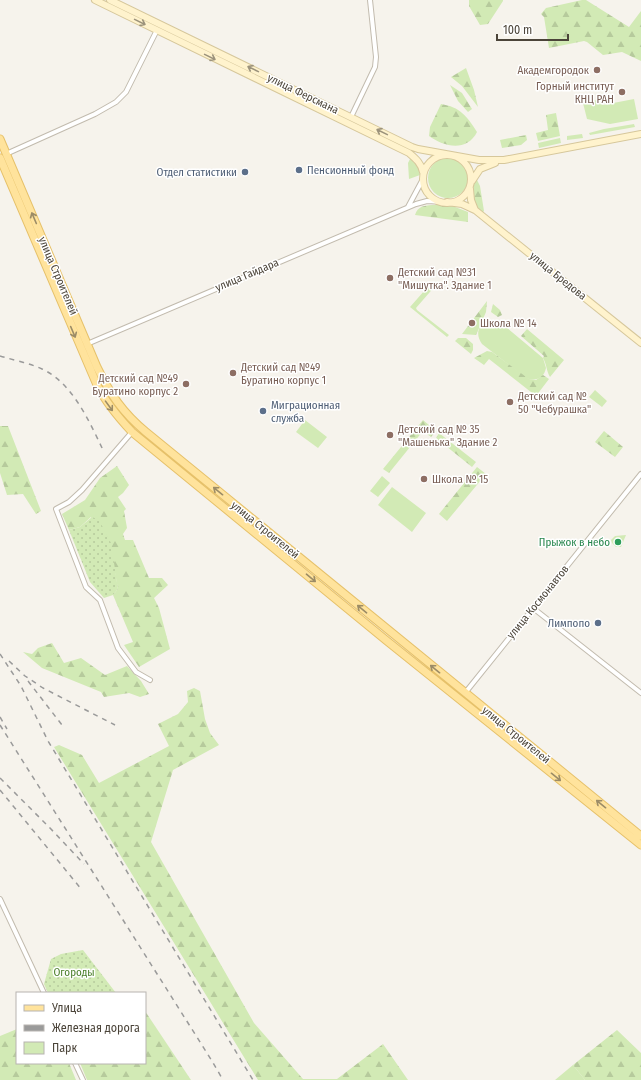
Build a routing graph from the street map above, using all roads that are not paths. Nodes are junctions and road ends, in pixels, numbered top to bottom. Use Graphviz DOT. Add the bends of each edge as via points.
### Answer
graph roads {
  1 [pos="95,0"];
  2 [pos="370,0"];
  3 [pos="112,1"];
  4 [pos="110,8"];
  5 [pos="157,30"];
  6 [pos="324,104"];
  7 [pos="321,111"];
  8 [pos="351,117"];
  9 [pos="348,124"];
  10 [pos="641,134"];
  11 [pos="0,139"];
  12 [pos="452,155"];
  13 [pos="2,156"];
  14 [pos="504,160"];
  15 [pos="423,175"];
  16 [pos="471,185"];
  17 [pos="446,202"];
  18 [pos="408,207"];
  19 [pos="475,210"];
  20 [pos="49,263"];
  21 [pos="641,343"];
  22 [pos="87,344"];
  23 [pos="79,346"];
  24 [pos="132,432"];
  25 [pos="641,474"];
  26 [pos="206,482"];
  27 [pos="201,488"];
  28 [pos="306,563"];
  29 [pos="301,569"];
  30 [pos="533,608"];
  31 [pos="150,680"];
  32 [pos="465,693"];
  33 [pos="641,693"];
  34 [pos="460,700"];
  35 [pos="547,764"];
  36 [pos="641,836"];
  37 [pos="641,844"];
  38 [pos="0,899"];
  39 [pos="44,992"];
  40 [pos="76,1064"];
  41 [pos="83,1080"];
  1 -- 4 [label="street, улица Ферсмана"];
  2 -- 8 [label="street" via="376,67"];
  3 -- 4 [label="street"];
  6 -- 3 [label="street, улица Ферсмана, one-way"];
  4 -- 5 [label="street, улица Ферсмана, one-way"];
  5 -- 7 [label="street, улица Ферсмана, one-way"];
  5 -- 13 [label="street" via="126,92 116,102"];
  6 -- 7 [label="street"];
  6 -- 8 [label="street, улица Ферсмана"];
  7 -- 9 [label="street, улица Ферсмана"];
  8 -- 9 [label="street"];
  12 -- 8 [label="street, улица Ферсмана, one-way" via="412,147"];
  9 -- 15 [label="street, улица Ферсмана" via="409,153 422,167"];
  10 -- 14 [label="street, улица Ферсмана"];
  11 -- 13 [label="main road, улица Строителей"];
  12 -- 14 [label="street, улица Ферсмана" via="479,160"];
  12 -- 15 [label="street" via="438,156 430,161"];
  12 -- 16 [label="street" via="467,163 472,176"];
  13 -- 20 [label="main road, улица Строителей"];
  14 -- 16 [label="street, улица Ферсмана" via="480,169"];
  15 -- 17 [label="street" via="428,194 436,200"];
  15 -- 18 [label="street"];
  16 -- 17 [label="street" via="462,199"];
  16 -- 19 [label="street" via="471,200"];
  17 -- 18 [label="street, улица Гайдара" via="427,201"];
  17 -- 19 [label="street, улица Бредова" via="462,204"];
  18 -- 22 [label="street, улица Гайдара"];
  19 -- 21 [label="street, улица Бредова"];
  20 -- 22 [label="main road, улица Строителей"];
  20 -- 23 [label="main road, улица Строителей, one-way"];
  22 -- 23 [label="main road"];
  22 -- 26 [label="main road, улица Строителей" via="107,388 120,407 135,424"];
  23 -- 24 [label="main road, улица Строителей, one-way" via="104,399"];
  24 -- 27 [label="main road, улица Строителей"];
  24 -- 31 [label="street" via="82,490 56,510 86,587 100,600 118,648 136,672"];
  25 -- 30 [label="street, улица Космонавтов"];
  26 -- 27 [label="main road"];
  28 -- 26 [label="main road, улица Строителей, one-way"];
  27 -- 29 [label="main road, улица Строителей"];
  28 -- 29 [label="main road"];
  32 -- 28 [label="main road, улица Строителей, one-way"];
  29 -- 34 [label="main road, улица Строителей, one-way"];
  30 -- 32 [label="street, улица Космонавтов"];
  30 -- 33 [label="street"];
  32 -- 34 [label="main road"];
  32 -- 35 [label="main road, улица Строителей"];
  34 -- 35 [label="main road, улица Строителей"];
  36 -- 35 [label="main road, улица Строителей, one-way"];
  35 -- 37 [label="main road, улица Строителей, one-way"];
  38 -- 39 [label="street"];
  40 -- 41 [label="street"];
}
